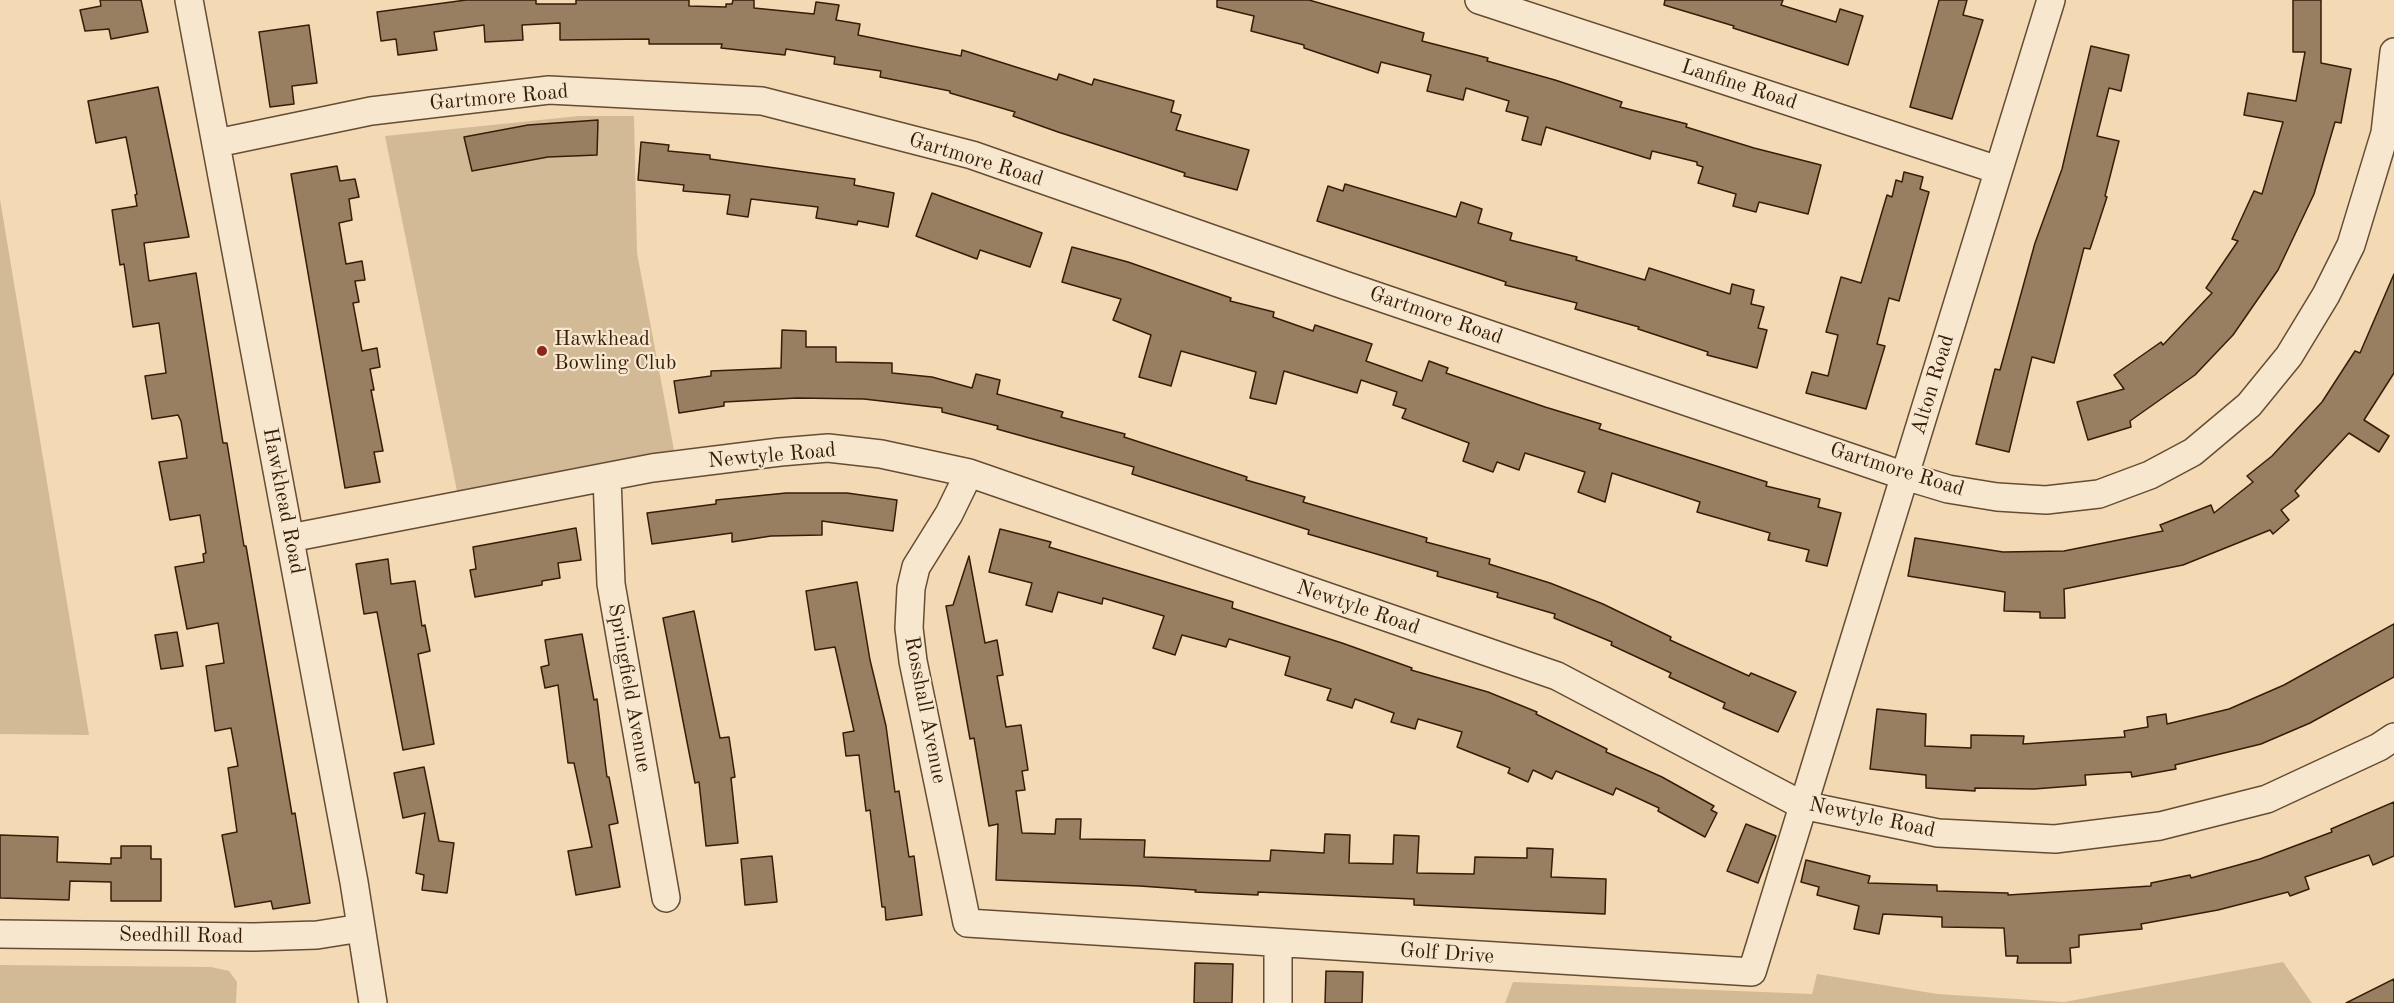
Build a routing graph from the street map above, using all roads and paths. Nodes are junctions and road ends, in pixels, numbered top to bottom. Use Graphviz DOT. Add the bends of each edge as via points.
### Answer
graph roads {
  1 [pos="189,0"];
  2 [pos="1479,0"];
  3 [pos="2051,0"];
  4 [pos="2394,52"];
  5 [pos="217,143"];
  6 [pos="1998,170"];
  7 [pos="969,473"];
  8 [pos="1905,476"];
  9 [pos="608,477"];
  10 [pos="290,538"];
  11 [pos="2394,736"];
  12 [pos="1802,805"];
  13 [pos="666,898"];
  14 [pos="967,923"];
  15 [pos="361,928"];
  16 [pos="0,934"];
  17 [pos="1278,943"];
  18 [pos="373,1003"];
  19 [pos="1278,1003"];
  1 -- 5 [label="street, Hawkhead Road"];
  2 -- 6 [label="street, Lanfine Road"];
  3 -- 6 [label="street, Alton Road"];
  4 -- 8 [label="street, Gartmore Road" via="2385,133 2351,245 2289,356 2249,405 2193,452 2150,475 2099,494 2046,500 1996,497"];
  5 -- 8 [label="street, Gartmore Road" via="371,111 549,90 762,101 972,155"];
  5 -- 10 [label="street, Hawkhead Road"];
  6 -- 8 [label="street, Alton Road"];
  7 -- 9 [label="street, Newtyle Road" via="881,454 828,448"];
  7 -- 12 [label="street, Newtyle Road" via="1557,676"];
  7 -- 14 [label="street, Rosshall Avenue" via="916,567 909,628"];
  8 -- 12 [label="street, Alton Road"];
  9 -- 10 [label="street, Newtyle Road"];
  9 -- 13 [label="street, Springfield Avenue" via="611,584"];
  10 -- 15 [label="street, Hawkhead Road"];
  11 -- 12 [label="street, Newtyle Road" via="2379,747 2266,799 2160,826 2055,839 1938,833"];
  12 -- 17 [label="street, Golf Drive" via="1752,972"];
  14 -- 17 [label="street, Golf Drive"];
  15 -- 16 [label="street, Seedhill Road" via="317,935 254,937"];
  15 -- 18 [label="street, Hawkhead Road"];
  17 -- 19 [label="street"];
}
